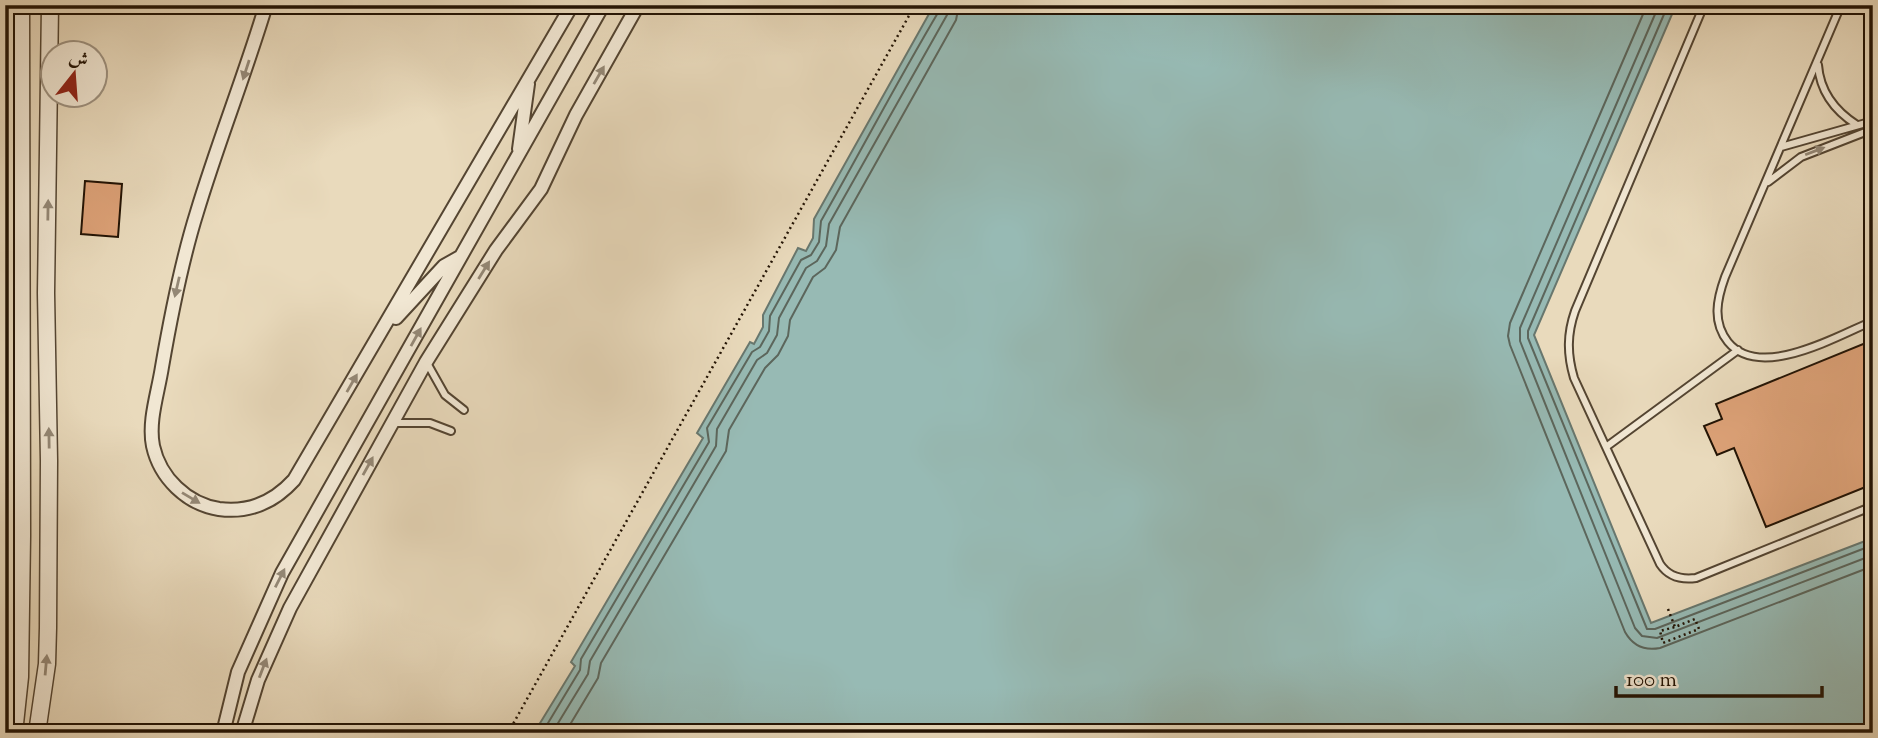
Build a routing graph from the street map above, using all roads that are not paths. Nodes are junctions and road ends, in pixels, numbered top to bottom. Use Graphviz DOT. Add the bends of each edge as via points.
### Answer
graph roads {
  1 [pos="21,5"];
  2 [pos="50,5"];
  3 [pos="266,5"];
  4 [pos="572,5"];
  5 [pos="603,5"];
  6 [pos="638,5"];
  7 [pos="1704,5"];
  8 [pos="1841,5"];
  9 [pos="1817,61"];
  10 [pos="530,76"];
  11 [pos="1873,121"];
  12 [pos="1857,125"];
  13 [pos="1873,129"];
  14 [pos="1781,146"];
  15 [pos="517,157"];
  16 [pos="1764,186"];
  17 [pos="460,257"];
  18 [pos="20,293"];
  19 [pos="47,293"];
  20 [pos="1873,321"];
  21 [pos="383,330"];
  22 [pos="1738,350"];
  23 [pos="426,362"];
  24 [pos="464,410"];
  25 [pos="392,423"];
  26 [pos="452,431"];
  27 [pos="1606,447"];
  28 [pos="1873,506"];
  29 [pos="13,651"];
  30 [pos="14,733"];
  31 [pos="37,733"];
  32 [pos="223,733"];
  33 [pos="242,733"];
  1 -- 18 [label="street"];
  19 -- 2 [label="street, one-way"];
  3 -- 21 [label="street, one-way" via="201,198 176,289 153,420 153,446 170,481 189,498 213,508 239,510 275,497 302,469"];
  4 -- 10 [label="street"];
  5 -- 15 [label="street"];
  23 -- 6 [label="street, one-way" via="500,244 541,189"];
  7 -- 27 [label="lane" via="1571,324 1570,365"];
  8 -- 9 [label="lane"];
  9 -- 12 [label="lane" via="1826,93 1839,112"];
  9 -- 14 [label="lane"];
  10 -- 15 [label="street"];
  10 -- 21 [label="street"];
  11 -- 12 [label="lane"];
  12 -- 14 [label="lane"];
  16 -- 13 [label="lane, one-way" via="1801,157"];
  14 -- 16 [label="lane"];
  15 -- 17 [label="street"];
  16 -- 22 [label="lane" via="1716,306 1722,335"];
  17 -- 21 [label="street" via="432,276"];
  32 -- 17 [label="street, one-way" via="238,672 282,573"];
  18 -- 19 [label="street"];
  18 -- 29 [label="street" via="22,468"];
  31 -- 19 [label="street, one-way" via="48,628"];
  20 -- 22 [label="lane" via="1779,358 1763,359"];
  22 -- 27 [label="lane"];
  23 -- 24 [label="lane" via="445,395"];
  23 -- 25 [label="street"];
  25 -- 26 [label="lane" via="430,423"];
  33 -- 25 [label="street, one-way" via="278,631"];
  27 -- 28 [label="lane" via="1660,564 1683,579 1702,576"];
  29 -- 30 [label="street"];
}
